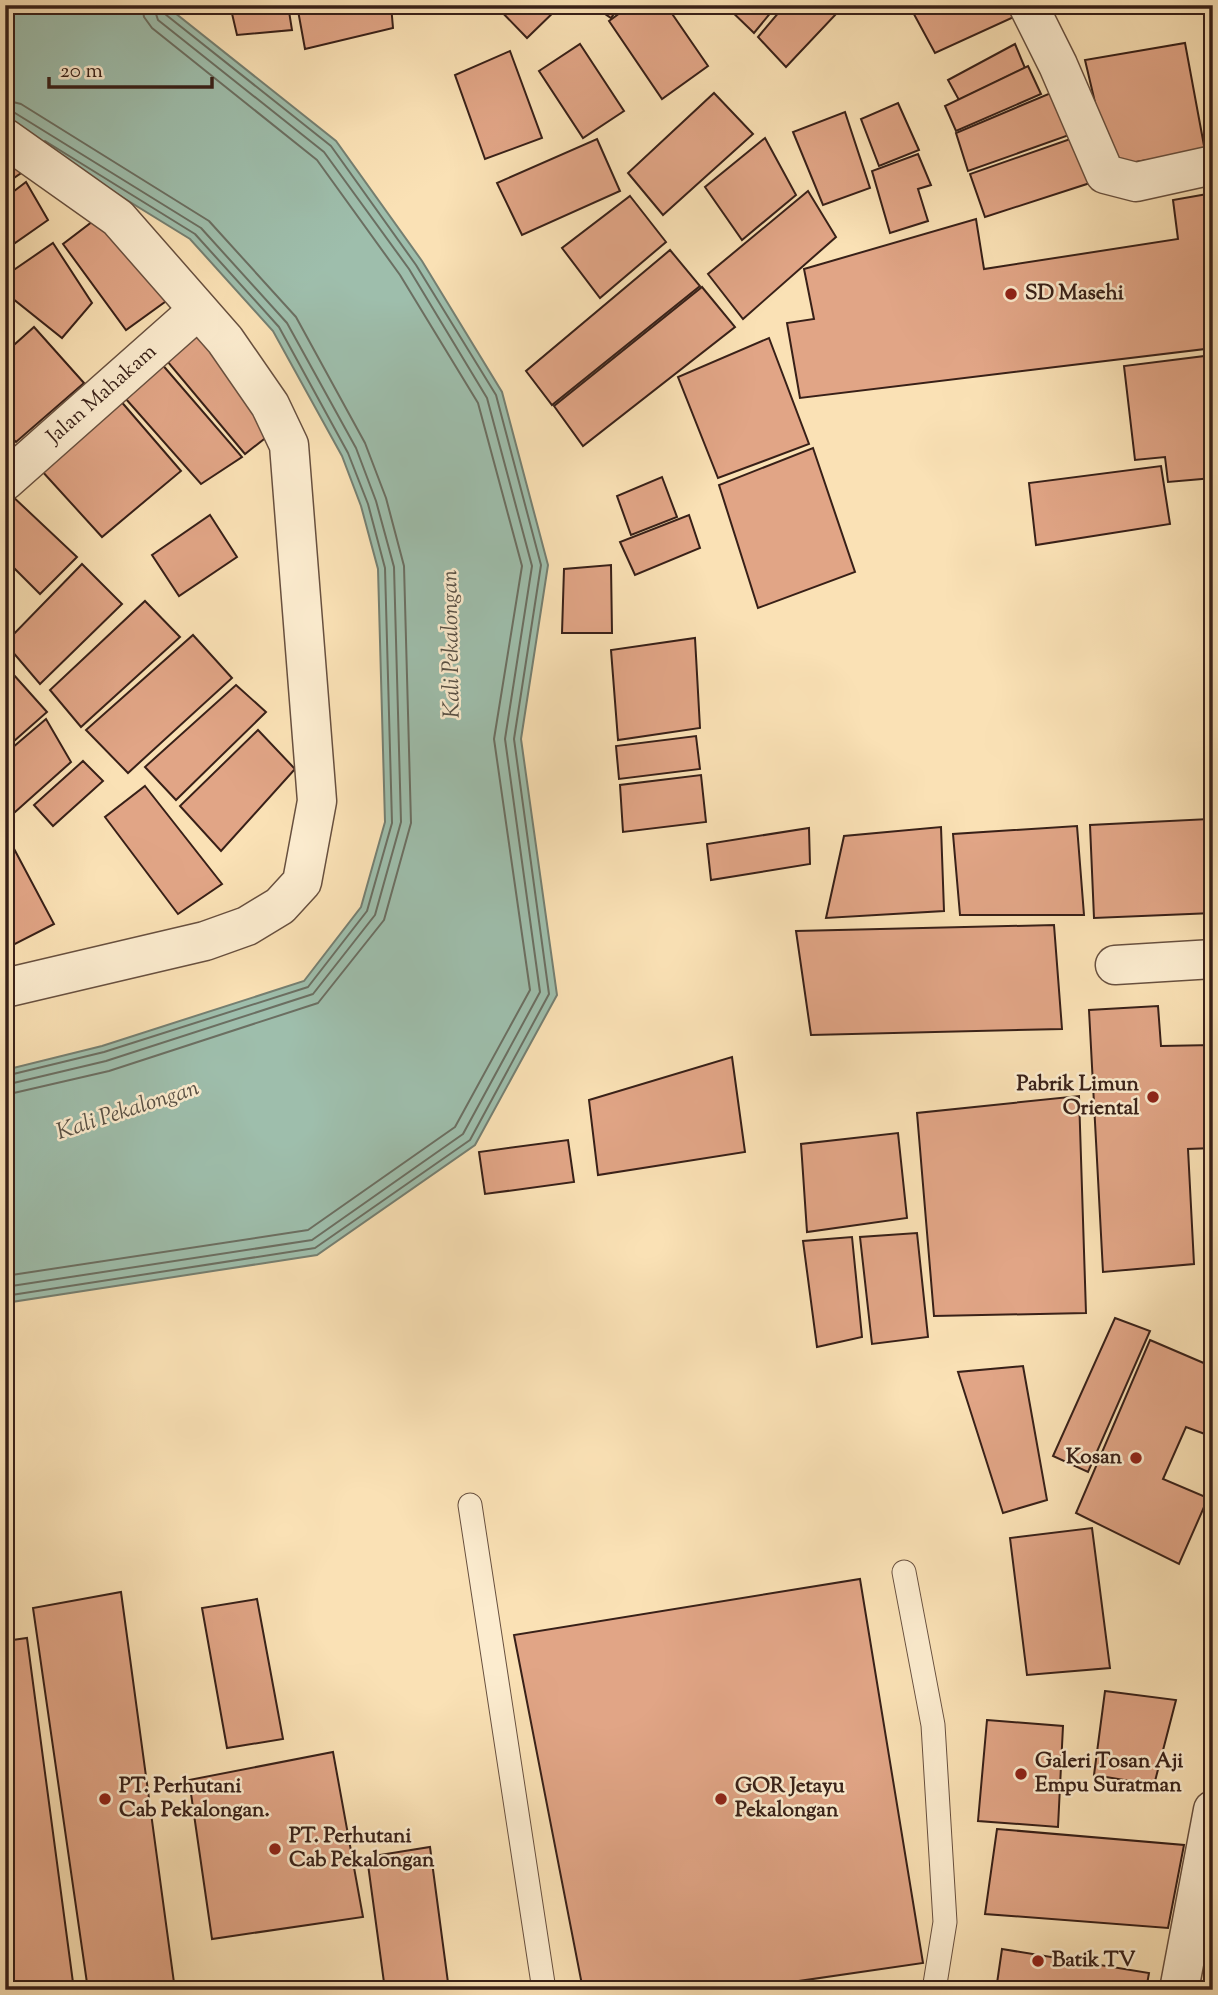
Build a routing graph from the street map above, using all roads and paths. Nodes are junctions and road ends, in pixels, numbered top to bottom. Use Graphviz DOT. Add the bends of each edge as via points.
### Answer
graph roads {
  1 [pos="1028,5"];
  2 [pos="5,138"];
  3 [pos="1213,165"];
  4 [pos="198,310"];
  5 [pos="8,475"];
  6 [pos="1213,959"];
  7 [pos="1115,965"];
  8 [pos="5,988"];
  9 [pos="470,1505"];
  10 [pos="904,1572"];
  11 [pos="1213,1810"];
  12 [pos="544,1990"];
  13 [pos="934,1990"];
  14 [pos="1179,1990"];
  1 -- 3 [label="street" via="1105,174 1136,182"];
  2 -- 4 [label="street" via="118,218"];
  4 -- 5 [label="street, Jalan Mahakam"];
  4 -- 8 [label="street" via="270,405 289,445 317,801 302,882 280,906 247,926"];
  6 -- 7 [label="street"];
  9 -- 12 [label="lane"];
  10 -- 13 [label="lane" via="933,1725 945,1922"];
  11 -- 14 [label="street"];
}
